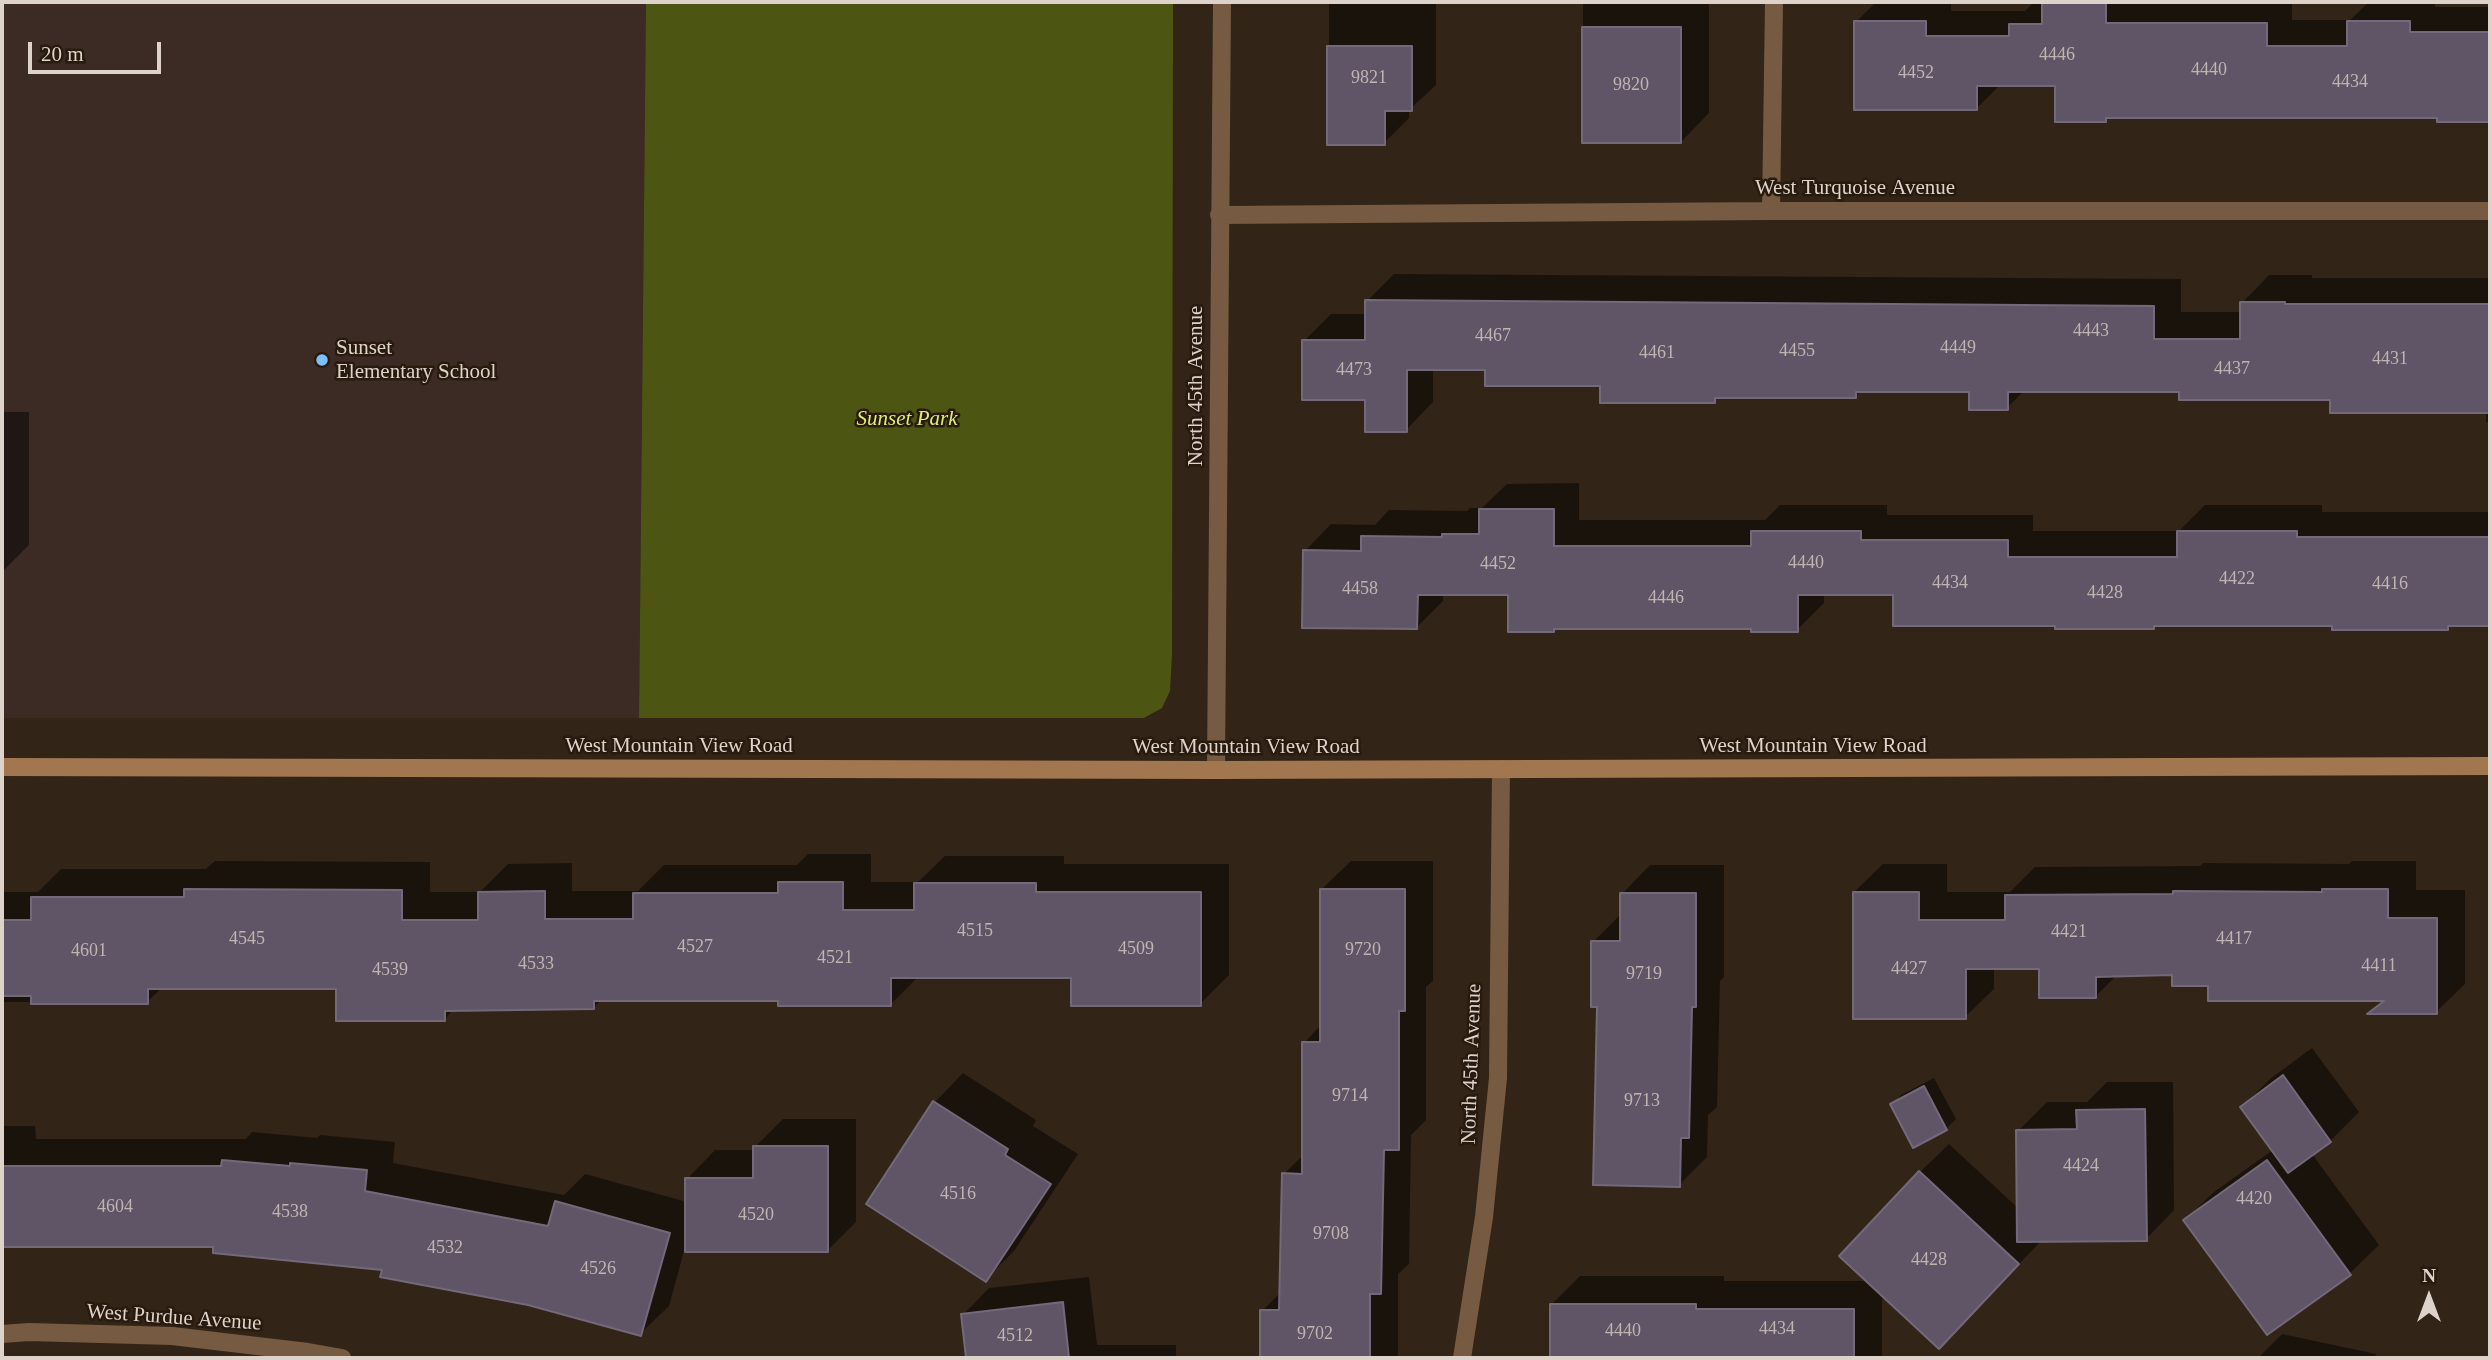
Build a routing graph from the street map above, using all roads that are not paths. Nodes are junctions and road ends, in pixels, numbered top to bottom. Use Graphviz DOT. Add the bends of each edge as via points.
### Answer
graph roads {
  1 [pos="1222,2"];
  2 [pos="1774,2"];
  3 [pos="1771,211"];
  4 [pos="2490,211"];
  5 [pos="1219,215"];
  6 [pos="2490,766"];
  7 [pos="2,767"];
  8 [pos="1501,769"];
  9 [pos="1216,770"];
  10 [pos="2,1334"];
  11 [pos="342,1358"];
  12 [pos="1462,1358"];
  1 -- 5 [label="street, North 45th Avenue"];
  2 -- 3 [label="street"];
  3 -- 4 [label="street, West Turquoise Avenue"];
  3 -- 5 [label="street, West Turquoise Avenue"];
  5 -- 9 [label="street, North 45th Avenue"];
  6 -- 8 [label="street, West Mountain View Road"];
  7 -- 9 [label="street, West Mountain View Road"];
  8 -- 9 [label="street, West Mountain View Road"];
  8 -- 12 [label="street, North 45th Avenue" via="1498,1078 1484,1217"];
  10 -- 11 [label="street, West Purdue Avenue" via="172,1336"];
}
